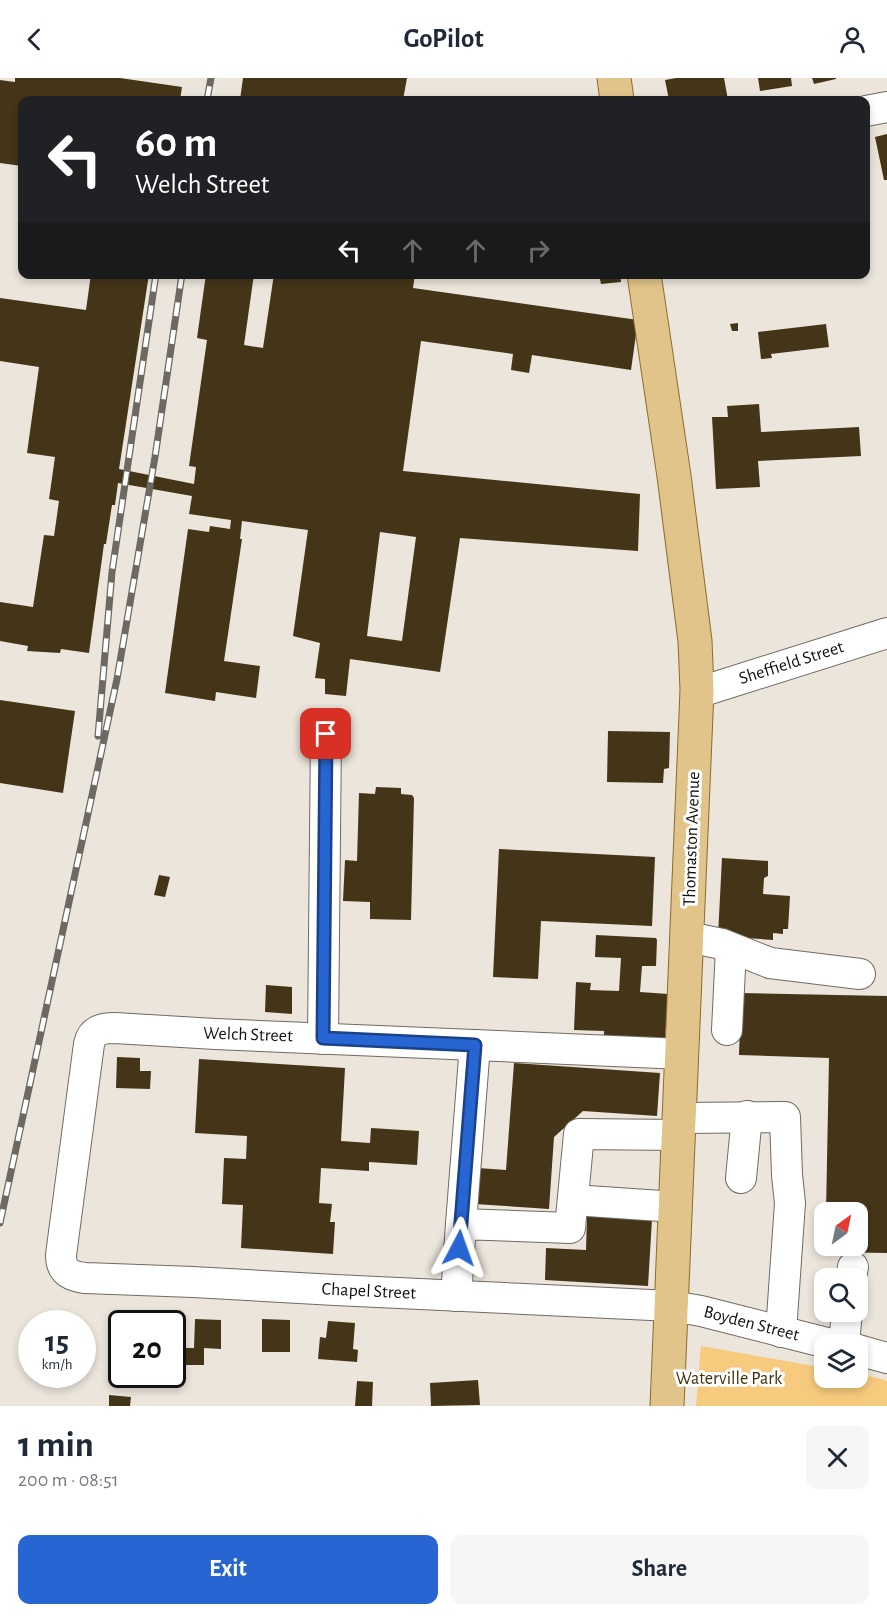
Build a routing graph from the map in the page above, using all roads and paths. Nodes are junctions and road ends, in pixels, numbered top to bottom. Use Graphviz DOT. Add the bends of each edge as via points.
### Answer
graph roads {
  1 [pos="614,78"];
  2 [pos="616,96"];
  3 [pos="887,107"];
  4 [pos="870,110"];
  5 [pos="645,279"];
  6 [pos="887,633"];
  7 [pos="698,693"];
  8 [pos="326,734"];
  9 [pos="688,937"];
  10 [pos="731,948"];
  11 [pos="860,974"];
  12 [pos="727,1030"];
  13 [pos="323,1038"];
  14 [pos="475,1045"];
  15 [pos="683,1054"];
  16 [pos="747,1116"];
  17 [pos="679,1126"];
  18 [pos="741,1178"];
  19 [pos="573,1200"];
  20 [pos="676,1207"];
  21 [pos="461,1224"];
  22 [pos="66,1272"];
  23 [pos="456,1296"];
  24 [pos="672,1306"];
  25 [pos="781,1332"];
  26 [pos="814,1340"];
  27 [pos="868,1353"];
  28 [pos="887,1358"];
  29 [pos="667,1406"];
  1 -- 2 [label="main road"];
  3 -- 4 [label="street"];
  5 -- 7 [label="main road, Thomaston Avenue" via="675,476"];
  6 -- 7 [label="street, Sheffield Street"];
  7 -- 9 [label="main road, Thomaston Avenue"];
  8 -- 13 [label="street"];
  9 -- 10 [label="street"];
  9 -- 15 [label="main road, Thomaston Avenue"];
  10 -- 11 [label="street" via="770,963"];
  10 -- 12 [label="street"];
  13 -- 14 [label="street, Welch Street"];
  13 -- 22 [label="street, Welch Street" via="115,1028 95,1032 89,1044 62,1243 61,1262"];
  14 -- 15 [label="street, Welch Street"];
  14 -- 21 [label="street"];
  15 -- 17 [label="main road, Thomaston Avenue"];
  16 -- 17 [label="street"];
  16 -- 18 [label="street"];
  16 -- 25 [label="street" via="785,1117 790,1203"];
  17 -- 19 [label="street" via="579,1134"];
  17 -- 20 [label="main road, Thomaston Avenue"];
  19 -- 20 [label="street"];
  19 -- 21 [label="street" via="570,1228"];
  20 -- 24 [label="main road, Thomaston Avenue"];
  21 -- 23 [label="street"];
  22 -- 23 [label="street, Chapel Street" via="85,1278"];
  23 -- 24 [label="street, Chapel Street"];
  24 -- 25 [label="street, Boyden Street"];
  24 -- 29 [label="main road, Thomaston Avenue"];
  25 -- 26 [label="street, Boyden Street"];
  27 -- 28 [label="street"];
}
